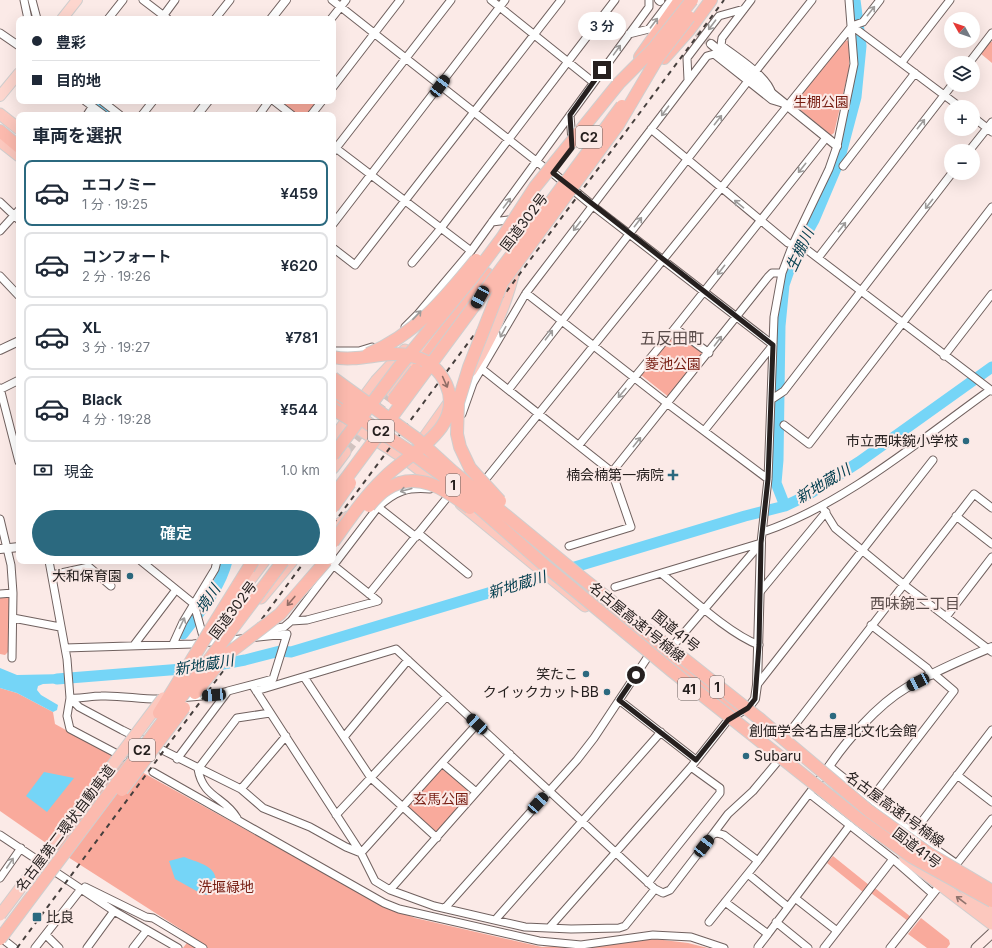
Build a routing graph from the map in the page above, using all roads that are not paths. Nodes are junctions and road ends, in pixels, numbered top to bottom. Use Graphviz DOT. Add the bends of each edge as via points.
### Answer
graph roads {
  1 [pos="24,0"];
  2 [pos="32,0"];
  3 [pos="77,0"];
  4 [pos="122,0"];
  5 [pos="143,0"];
  6 [pos="175,0"];
  7 [pos="230,0"];
  8 [pos="286,0"];
  9 [pos="332,0"];
  10 [pos="346,0"];
  11 [pos="400,0"];
  12 [pos="451,0"];
  13 [pos="492,0"];
  14 [pos="505,0"];
  15 [pos="561,0"];
  16 [pos="616,0"];
  17 [pos="649,0"];
  18 [pos="671,0"];
  19 [pos="680,0"];
  20 [pos="683,0"];
  21 [pos="692,0"];
  22 [pos="701,0"];
  23 [pos="707,0"];
  24 [pos="711,0"];
  25 [pos="750,0"];
  26 [pos="812,0"];
  27 [pos="849,0"];
  28 [pos="880,0"];
  29 [pos="950,0"];
  30 [pos="340,7"];
  31 [pos="500,7"];
  32 [pos="744,8"];
  33 [pos="27,16"];
  34 [pos="36,16"];
  35 [pos="64,16"];
  36 [pos="110,16"];
  37 [pos="162,16"];
  38 [pos="165,16"];
  39 [pos="217,16"];
  40 [pos="273,16"];
  41 [pos="334,16"];
  42 [pos="854,26"];
  43 [pos="0,33"];
  44 [pos="992,33"];
  45 [pos="374,34"];
  46 [pos="629,34"];
  47 [pos="534,35"];
  48 [pos="16,44"];
  49 [pos="711,44"];
  50 [pos="660,53"];
  51 [pos="974,56"];
  52 [pos="640,57"];
  53 [pos="405,59"];
  54 [pos="568,62"];
  55 [pos="902,62"];
  56 [pos="756,72"];
  57 [pos="915,73"];
  58 [pos="16,77"];
  59 [pos="688,80"];
  60 [pos="748,81"];
  61 [pos="593,82"];
  62 [pos="336,83"];
  63 [pos="440,86"];
  64 [pos="946,92"];
  65 [pos="772,94"];
  66 [pos="944,95"];
  67 [pos="0,96"];
  68 [pos="951,100"];
  69 [pos="89,104"];
  70 [pos="106,104"];
  71 [pos="151,104"];
  72 [pos="206,104"];
  73 [pos="278,104"];
  74 [pos="320,104"];
  75 [pos="785,105"];
  76 [pos="92,106"];
  77 [pos="89,112"];
  78 [pos="100,112"];
  79 [pos="116,112"];
  80 [pos="144,112"];
  81 [pos="199,112"];
  82 [pos="288,112"];
  83 [pos="313,112"];
  84 [pos="473,112"];
  85 [pos="0,114"];
  86 [pos="570,115"];
  87 [pos="0,121"];
  88 [pos="980,122"];
  89 [pos="992,122"];
  90 [pos="16,127"];
  91 [pos="651,130"];
  92 [pos="990,130"];
  93 [pos="0,131"];
  94 [pos="16,134"];
  95 [pos="826,138"];
  96 [pos="508,139"];
  97 [pos="0,141"];
  98 [pos="16,144"];
  99 [pos="976,144"];
  100 [pos="336,146"];
  101 [pos="837,146"];
  102 [pos="572,148"];
  103 [pos="336,150"];
  104 [pos="16,154"];
  105 [pos="686,160"];
  106 [pos="538,161"];
  107 [pos="843,166"];
  108 [pos="553,173"];
  109 [pos="371,175"];
  110 [pos="947,180"];
  111 [pos="569,186"];
  112 [pos="720,188"];
  113 [pos="529,194"];
  114 [pos="405,201"];
  115 [pos="0,202"];
  116 [pos="593,206"];
  117 [pos="992,207"];
  118 [pos="16,218"];
  119 [pos="519,219"];
  120 [pos="336,220"];
  121 [pos="760,221"];
  122 [pos="492,222"];
  123 [pos="441,228"];
  124 [pos="0,232"];
  125 [pos="629,234"];
  126 [pos="503,242"];
  127 [pos="794,244"];
  128 [pos="336,250"];
  129 [pos="471,251"];
  130 [pos="519,254"];
  131 [pos="818,258"];
  132 [pos="662,260"];
  133 [pos="412,263"];
  134 [pos="782,273"];
  135 [pos="0,276"];
  136 [pos="861,291"];
  137 [pos="526,292"];
  138 [pos="16,293"];
  139 [pos="703,293"];
  140 [pos="992,294"];
  141 [pos="480,297"];
  142 [pos="990,303"];
  143 [pos="736,318"];
  144 [pos="561,319"];
  145 [pos="902,323"];
  146 [pos="675,328"];
  147 [pos="390,338"];
  148 [pos="16,342"];
  149 [pos="594,345"];
  150 [pos="773,345"];
  151 [pos="0,350"];
  152 [pos="336,351"];
  153 [pos="709,353"];
  154 [pos="944,356"];
  155 [pos="336,357"];
  156 [pos="360,358"];
  157 [pos="482,369"];
  158 [pos="635,378"];
  159 [pos="336,380"];
  160 [pos="376,380"];
  161 [pos="16,381"];
  162 [pos="336,388"];
  163 [pos="0,389"];
  164 [pos="509,389"];
  165 [pos="336,391"];
  166 [pos="390,391"];
  167 [pos="991,391"];
  168 [pos="774,397"];
  169 [pos="336,402"];
  170 [pos="406,403"];
  171 [pos="668,404"];
  172 [pos="357,405"];
  173 [pos="336,412"];
  174 [pos="336,412"];
  175 [pos="539,413"];
  176 [pos="346,420"];
  177 [pos="784,425"];
  178 [pos="704,431"];
  179 [pos="336,435"];
  180 [pos="420,444"];
  181 [pos="579,445"];
  182 [pos="16,450"];
  183 [pos="336,451"];
  184 [pos="345,452"];
  185 [pos="409,455"];
  186 [pos="933,460"];
  187 [pos="362,463"];
  188 [pos="336,464"];
  189 [pos="454,471"];
  190 [pos="612,472"];
  191 [pos="336,478"];
  192 [pos="768,479"];
  193 [pos="468,482"];
  194 [pos="382,488"];
  195 [pos="478,489"];
  196 [pos="336,492"];
  197 [pos="447,492"];
  198 [pos="336,497"];
  199 [pos="336,503"];
  200 [pos="378,507"];
  201 [pos="992,508"];
  202 [pos="824,509"];
  203 [pos="956,516"];
  204 [pos="0,519"];
  205 [pos="343,521"];
  206 [pos="336,527"];
  207 [pos="360,529"];
  208 [pos="763,532"];
  209 [pos="417,535"];
  210 [pos="336,538"];
  211 [pos="761,543"];
  212 [pos="992,544"];
  213 [pos="569,546"];
  214 [pos="16,547"];
  215 [pos="336,548"];
  216 [pos="4,549"];
  217 [pos="862,550"];
  218 [pos="336,556"];
  219 [pos="992,557"];
  220 [pos="50,564"];
  221 [pos="145,564"];
  222 [pos="216,564"];
  223 [pos="252,564"];
  224 [pos="256,564"];
  225 [pos="261,564"];
  226 [pos="271,564"];
  227 [pos="281,564"];
  228 [pos="286,564"];
  229 [pos="290,564"];
  230 [pos="318,564"];
  231 [pos="329,564"];
  232 [pos="329,564"];
  233 [pos="331,564"];
  234 [pos="538,564"];
  235 [pos="468,574"];
  236 [pos="662,574"];
  237 [pos="52,575"];
  238 [pos="250,577"];
  239 [pos="587,580"];
  240 [pos="307,581"];
  241 [pos="903,584"];
  242 [pos="111,586"];
  243 [pos="615,587"];
  244 [pos="175,590"];
  245 [pos="268,590"];
  246 [pos="760,592"];
  247 [pos="13,593"];
  248 [pos="0,594"];
  249 [pos="369,594"];
  250 [pos="194,604"];
  251 [pos="704,609"];
  252 [pos="946,617"];
  253 [pos="13,618"];
  254 [pos="291,621"];
  255 [pos="871,625"];
  256 [pos="60,627"];
  257 [pos="238,639"];
  258 [pos="205,643"];
  259 [pos="174,644"];
  260 [pos="134,645"];
  261 [pos="759,645"];
  262 [pos="672,647"];
  263 [pos="65,648"];
  264 [pos="991,649"];
  265 [pos="649,655"];
  266 [pos="12,658"];
  267 [pos="408,660"];
  268 [pos="670,674"];
  269 [pos="933,675"];
  270 [pos="304,677"];
  271 [pos="757,685"];
  272 [pos="255,688"];
  273 [pos="228,691"];
  274 [pos="447,696"];
  275 [pos="70,697"];
  276 [pos="729,697"];
  277 [pos="619,700"];
  278 [pos="748,708"];
  279 [pos="159,713"];
  280 [pos="270,713"];
  281 [pos="730,714"];
  282 [pos="477,724"];
  283 [pos="992,730"];
  284 [pos="661,732"];
  285 [pos="286,736"];
  286 [pos="344,737"];
  287 [pos="784,739"];
  288 [pos="510,754"];
  289 [pos="125,758"];
  290 [pos="177,759"];
  291 [pos="778,761"];
  292 [pos="442,763"];
  293 [pos="694,764"];
  294 [pos="198,769"];
  295 [pos="828,769"];
  296 [pos="153,772"];
  297 [pos="957,776"];
  298 [pos="371,778"];
  299 [pos="241,789"];
  300 [pos="549,791"];
  301 [pos="476,792"];
  302 [pos="812,792"];
  303 [pos="871,799"];
  304 [pos="992,802"];
  305 [pos="403,808"];
  306 [pos="336,815"];
  307 [pos="992,819"];
  308 [pos="238,820"];
  309 [pos="582,822"];
  310 [pos="850,825"];
  311 [pos="0,830"];
  312 [pos="913,833"];
  313 [pos="713,834"];
  314 [pos="0,835"];
  315 [pos="436,838"];
  316 [pos="24,850"];
  317 [pos="615,852"];
  318 [pos="361,853"];
  319 [pos="894,859"];
  320 [pos="758,861"];
  321 [pos="957,864"];
  322 [pos="37,867"];
  323 [pos="54,868"];
  324 [pos="748,874"];
  325 [pos="0,878"];
  326 [pos="951,879"];
  327 [pos="648,883"];
  328 [pos="78,887"];
  329 [pos="655,889"];
  330 [pos="390,890"];
  331 [pos="992,891"];
  332 [pos="795,898"];
  333 [pos="992,900"];
  334 [pos="725,902"];
  335 [pos="788,906"];
  336 [pos="0,908"];
  337 [pos="445,908"];
  338 [pos="114,911"];
  339 [pos="992,912"];
  340 [pos="0,916"];
  341 [pos="496,920"];
  342 [pos="709,922"];
  343 [pos="776,922"];
  344 [pos="992,924"];
  345 [pos="0,926"];
  346 [pos="549,928"];
  347 [pos="147,930"];
  348 [pos="837,931"];
  349 [pos="992,933"];
  350 [pos="768,934"];
  351 [pos="46,935"];
  352 [pos="0,938"];
  353 [pos="0,946"];
  354 [pos="758,947"];
  355 [pos="14,948"];
  356 [pos="35,948"];
  357 [pos="59,948"];
  358 [pos="87,948"];
  359 [pos="132,948"];
  360 [pos="178,948"];
  361 [pos="203,948"];
  362 [pos="724,948"];
  363 [pos="808,948"];
  364 [pos="824,948"];
  365 [pos="890,948"];
  366 [pos="976,948"];
  1 -- 33 [label="street"];
  2 -- 34 [label="street"];
  3 -- 35 [label="main road"];
  4 -- 36 [label="street"];
  5 -- 37 [label="street"];
  6 -- 38 [label="street"];
  7 -- 39 [label="street"];
  8 -- 40 [label="street"];
  9 -- 30 [label="street"];
  10 -- 30 [label="street"];
  11 -- 45 [label="street"];
  12 -- 53 [label="street"];
  13 -- 31 [label="street"];
  14 -- 31 [label="street"];
  15 -- 47 [label="street"];
  16 -- 54 [label="street"];
  17 -- 46 [label="street" via="649,8"];
  46 -- 18 [label="street, one-way" via="649,29"];
  19 -- 52 [label="highway"];
  20 -- 52 [label="highway, 国道302号"];
  21 -- 50 [label="highway, C2, bridge"];
  22 -- 50 [label="highway, C2, bridge"];
  23 -- 50 [label="highway, 国道302号"];
  24 -- 50 [label="highway" via="689,30"];
  25 -- 32 [label="street"];
  26 -- 56 [label="street"];
  27 -- 42 [label="street"];
  42 -- 28 [label="street, one-way" via="862,22"];
  29 -- 55 [label="street"];
  30 -- 41 [label="street"];
  30 -- 45 [label="street"];
  31 -- 47 [label="street"];
  31 -- 63 [label="street"];
  32 -- 56 [label="street" via="722,38 721,45"];
  32 -- 59 [label="street, one-way" via="718,16 687,58"];
  42 -- 55 [label="street"];
  42 -- 75 [label="street"];
  42 -- 101 [label="street" via="854,64"];
  43 -- 48 [label="street"];
  44 -- 51 [label="street"];
  45 -- 53 [label="street"];
  45 -- 62 [label="street"];
  61 -- 46 [label="street, one-way"];
  47 -- 54 [label="street"];
  47 -- 84 [label="street"];
  49 -- 65 [label="street"];
  50 -- 111 [label="highway, 国道302号"];
  50 -- 113 [label="highway, bridge" via="610,94"];
  50 -- 141 [label="highway, C2, bridge"];
  50 -- 191 [label="highway, C2, bridge"];
  50 -- 239 [label="highway, bridge" via="618,125 502,283 469,367 458,403 457,434 470,468 501,503 580,571"];
  52 -- 102 [label="highway, 国道302号"];
  53 -- 63 [label="street"];
  53 -- 100 [label="street"];
  54 -- 61 [label="street"];
  54 -- 96 [label="street"];
  55 -- 57 [label="street"];
  56 -- 65 [label="street" via="771,87"];
  57 -- 66 [label="street"];
  57 -- 107 [label="street"];
  58 -- 67 [label="main road"];
  59 -- 60 [label="street" via="707,56 714,54"];
  59 -- 91 [label="street, one-way"];
  60 -- 75 [label="street" via="772,100"];
  105 -- 60 [label="street, one-way"];
  61 -- 86 [label="street"];
  63 -- 84 [label="street"];
  63 -- 109 [label="street"];
  64 -- 66 [label="street"];
  65 -- 75 [label="street"];
  66 -- 68 [label="street"];
  131 -- 66 [label="street, one-way"];
  69 -- 76 [label="street"];
  70 -- 79 [label="street"];
  71 -- 80 [label="street"];
  72 -- 81 [label="street"];
  73 -- 82 [label="street"];
  74 -- 83 [label="street"];
  75 -- 95 [label="street"];
  75 -- 112 [label="street"];
  76 -- 77 [label="street"];
  76 -- 78 [label="street"];
  84 -- 96 [label="street"];
  84 -- 114 [label="street"];
  85 -- 90 [label="highway"];
  86 -- 102 [label="street"];
  86 -- 106 [label="street"];
  87 -- 94 [label="highway"];
  88 -- 92 [label="street"];
  89 -- 92 [label="street"];
  91 -- 105 [label="street"];
  91 -- 116 [label="street"];
  92 -- 99 [label="street"];
  93 -- 98 [label="highway"];
  95 -- 101 [label="street"];
  95 -- 121 [label="street, one-way"];
  96 -- 106 [label="street"];
  96 -- 123 [label="street"];
  97 -- 104 [label="highway"];
  101 -- 127 [label="street" via="829,170"];
  102 -- 108 [label="highway, 国道302号"];
  103 -- 109 [label="street"];
  105 -- 112 [label="street"];
  125 -- 105 [label="street, one-way"];
  106 -- 108 [label="street"];
  122 -- 106 [label="street, one-way"];
  108 -- 111 [label="street"];
  108 -- 119 [label="highway, 国道302号"];
  109 -- 114 [label="street"];
  109 -- 120 [label="street"];
  110 -- 136 [label="street, one-way"];
  111 -- 116 [label="street"];
  111 -- 130 [label="highway, 国道302号"];
  121 -- 112 [label="street, one-way"];
  112 -- 132 [label="street"];
  113 -- 156 [label="highway, bridge" via="444,300 427,317 389,344"];
  113 -- 183 [label="highway, bridge" via="502,238 472,278"];
  114 -- 123 [label="street"];
  114 -- 128 [label="street" via="355,265"];
  115 -- 118 [label="street"];
  116 -- 125 [label="street"];
  116 -- 137 [label="street, one-way"];
  117 -- 145 [label="street"];
  118 -- 124 [label="street"];
  119 -- 122 [label="street"];
  119 -- 126 [label="highway, 国道302号"];
  121 -- 127 [label="street"];
  121 -- 139 [label="street, one-way"];
  122 -- 129 [label="street"];
  123 -- 129 [label="street"];
  123 -- 133 [label="street"];
  125 -- 132 [label="street"];
  125 -- 144 [label="street"];
  126 -- 160 [label="highway" via="434,322"];
  126 -- 166 [label="highway, 国道302号"];
  127 -- 131 [label="street" via="804,247"];
  127 -- 134 [label="street"];
  147 -- 129 [label="street, one-way" via="418,314"];
  130 -- 170 [label="highway, 国道302号"];
  130 -- 180 [label="highway" via="510,289 493,332 458,391"];
  131 -- 136 [label="street"];
  132 -- 139 [label="street"];
  132 -- 149 [label="street"];
  134 -- 143 [label="street" via="772,273"];
  134 -- 150 [label="street" via="774,317"];
  135 -- 138 [label="street"];
  136 -- 145 [label="street"];
  136 -- 168 [label="street" via="784,390"];
  137 -- 144 [label="street"];
  137 -- 157 [label="street, one-way"];
  139 -- 143 [label="street"];
  139 -- 146 [label="street"];
  140 -- 142 [label="street"];
  141 -- 196 [label="highway, C2, bridge"];
  141 -- 199 [label="highway, bridge" via="454,342"];
  142 -- 154 [label="street"];
  143 -- 150 [label="street"];
  153 -- 143 [label="street, one-way"];
  144 -- 149 [label="street"];
  164 -- 144 [label="street, one-way"];
  145 -- 154 [label="street"];
  145 -- 177 [label="street" via="809,444"];
  146 -- 153 [label="street"];
  146 -- 158 [label="street"];
  147 -- 152 [label="street" via="369,349"];
  147 -- 160 [label="street" via="391,355"];
  148 -- 151 [label="street"];
  149 -- 158 [label="street"];
  149 -- 175 [label="street"];
  150 -- 168 [label="street"];
  150 -- 178 [label="street"];
  153 -- 171 [label="street"];
  154 -- 167 [label="street"];
  155 -- 156 [label="highway, bridge"];
  156 -- 210 [label="highway, one-way, bridge" via="404,355 426,361 436,368 442,377 449,398 449,409 440,430 417,453 384,478"];
  157 -- 164 [label="street"];
  157 -- 193 [label="street" via="473,383 461,416 463,445 472,469"];
  158 -- 171 [label="street"];
  158 -- 181 [label="street, one-way"];
  159 -- 189 [label="highway, bridge" via="417,439"];
  160 -- 172 [label="highway"];
  161 -- 163 [label="street"];
  162 -- 172 [label="highway" via="343,398"];
  163 -- 182 [label="street"];
  164 -- 175 [label="street"];
  165 -- 189 [label="highway, bridge"];
  167 -- 202 [label="street"];
  168 -- 192 [label="street"];
  169 -- 185 [label="highway, bridge"];
  171 -- 178 [label="street"];
  190 -- 171 [label="street, one-way"];
  172 -- 176 [label="highway"];
  172 -- 180 [label="highway, 国道41号 / 41"];
  172 -- 185 [label="highway" via="409,445 412,451"];
  173 -- 185 [label="highway, bridge"];
  174 -- 176 [label="highway, 41"];
  175 -- 181 [label="street"];
  175 -- 195 [label="street"];
  176 -- 179 [label="highway"];
  176 -- 185 [label="highway, 41"];
  178 -- 192 [label="street"];
  180 -- 185 [label="highway"];
  180 -- 189 [label="highway, 国道41号 / 41"];
  181 -- 190 [label="street"];
  184 -- 188 [label="highway"];
  185 -- 194 [label="highway"];
  185 -- 197 [label="highway, 41"];
  185 -- 234 [label="highway, 名古屋高速1号楠線 / 1, bridge" via="466,495"];
  186 -- 217 [label="street"];
  187 -- 198 [label="highway"];
  189 -- 193 [label="highway, 国道41号 / 41"];
  189 -- 239 [label="highway, 名古屋高速1号楠線 / 1, bridge"];
  189 -- 276 [label="highway" via="479,498 515,530 706,686"];
  190 -- 213 [label="street" via="631,527"];
  192 -- 208 [label="street"];
  193 -- 195 [label="highway, 国道41号 / 41"];
  194 -- 200 [label="street"];
  194 -- 205 [label="highway"];
  195 -- 239 [label="highway, 国道41号 / 41, bridge"];
  197 -- 200 [label="street, one-way" via="411,488 388,498"];
  197 -- 209 [label="street"];
  197 -- 234 [label="highway, 41"];
  200 -- 207 [label="street"];
  200 -- 209 [label="street"];
  201 -- 203 [label="street" via="974,494"];
  202 -- 208 [label="street"];
  202 -- 217 [label="street" via="835,528"];
  202 -- 246 [label="street"];
  203 -- 212 [label="street"];
  203 -- 241 [label="street"];
  204 -- 216 [label="street"];
  205 -- 206 [label="highway"];
  205 -- 207 [label="street"];
  207 -- 218 [label="street"];
  208 -- 211 [label="street"];
  209 -- 235 [label="street"];
  209 -- 249 [label="street"];
  211 -- 236 [label="street"];
  211 -- 246 [label="street"];
  211 -- 251 [label="street"];
  214 -- 216 [label="street"];
  215 -- 234 [label="highway, bridge" via="366,508 386,489 400,482 415,480 427,482 451,494"];
  216 -- 247 [label="street"];
  217 -- 241 [label="street"];
  217 -- 271 [label="street"];
  219 -- 252 [label="street"];
  220 -- 237 [label="street"];
  221 -- 244 [label="street"];
  222 -- 250 [label="street"];
  223 -- 279 [label="highway, bridge"];
  224 -- 238 [label="highway"];
  225 -- 238 [label="highway, 国道302号"];
  226 -- 279 [label="highway, 名古屋第二環状自動車道 / C2, bridge"];
  227 -- 323 [label="highway, 名古屋第二環状自動車道 / C2, bridge"];
  228 -- 245 [label="highway, 国道302号"];
  229 -- 245 [label="highway"];
  230 -- 240 [label="highway, bridge"];
  231 -- 240 [label="highway, bridge"];
  232 -- 254 [label="street"];
  233 -- 249 [label="street"];
  234 -- 265 [label="highway, 41" via="564,590"];
  234 -- 326 [label="highway, 名古屋高速1号楠線 / 1, bridge" via="861,821 906,853"];
  236 -- 243 [label="street"];
  236 -- 251 [label="street"];
  237 -- 242 [label="street" via="89,568"];
  237 -- 256 [label="street"];
  238 -- 322 [label="highway, 国道302号, bridge" via="216,627"];
  239 -- 262 [label="highway, 国道41号 / 41"];
  239 -- 276 [label="highway, 名古屋高速1号楠線 / 1, bridge"];
  240 -- 323 [label="highway, one-way, bridge" via="280,614 233,649 218,664 95,824"];
  241 -- 252 [label="street"];
  241 -- 255 [label="street"];
  244 -- 250 [label="street"];
  244 -- 260 [label="street"];
  245 -- 353 [label="highway, 国道302号"];
  246 -- 261 [label="street"];
  247 -- 248 [label="street"];
  247 -- 253 [label="street"];
  249 -- 254 [label="street" via="378,601 307,620"];
  250 -- 258 [label="street"];
  259 -- 250 [label="street, one-way"];
  251 -- 261 [label="street" via="747,641"];
  251 -- 262 [label="street"];
  252 -- 264 [label="street"];
  253 -- 256 [label="street"];
  253 -- 266 [label="street"];
  254 -- 257 [label="street" via="284,627 245,633"];
  255 -- 269 [label="street"];
  255 -- 287 [label="street"];
  256 -- 263 [label="street"];
  257 -- 258 [label="street"];
  257 -- 272 [label="street" via="287,634 273,679"];
  258 -- 259 [label="street"];
  259 -- 260 [label="street"];
  260 -- 263 [label="street"];
  261 -- 271 [label="street"];
  262 -- 278 [label="highway, 国道41号 / 41"];
  263 -- 275 [label="street"];
  264 -- 269 [label="street"];
  265 -- 268 [label="highway, 41"];
  265 -- 277 [label="street"];
  267 -- 270 [label="street" via="396,649"];
  267 -- 274 [label="street"];
  267 -- 286 [label="street"];
  268 -- 281 [label="highway" via="702,697 711,697"];
  269 -- 295 [label="street" via="905,689 883,706 851,738"];
  269 -- 303 [label="street" via="954,691"];
  270 -- 272 [label="street"];
  270 -- 286 [label="street"];
  271 -- 278 [label="street" via="755,699"];
  272 -- 273 [label="street"];
  272 -- 280 [label="street"];
  273 -- 275 [label="street" via="214,695 151,700 100,696 81,699"];
  273 -- 290 [label="street"];
  274 -- 282 [label="street"];
  274 -- 298 [label="street"];
  275 -- 289 [label="street" via="67,716 70,729"];
  275 -- 290 [label="street" via="79,707"];
  276 -- 331 [label="highway, 名古屋高速1号楠線 / 1, bridge" via="761,720 869,811 928,853"];
  277 -- 284 [label="street"];
  277 -- 300 [label="street" via="594,738"];
  278 -- 281 [label="street"];
  278 -- 287 [label="highway, 国道41号 / 41"];
  279 -- 345 [label="highway, 名古屋第二環状自動車道 / C2"];
  280 -- 285 [label="street"];
  280 -- 294 [label="street" via="237,718"];
  281 -- 291 [label="highway, 国道41号"];
  281 -- 293 [label="street"];
  281 -- 326 [label="highway, bridge" via="916,853 942,869"];
  282 -- 288 [label="street"];
  282 -- 292 [label="street"];
  283 -- 297 [label="street"];
  284 -- 293 [label="street"];
  284 -- 309 [label="street"];
  285 -- 299 [label="street"];
  285 -- 306 [label="street"];
  286 -- 298 [label="street"];
  287 -- 295 [label="highway, 国道41号 / 41"];
  288 -- 300 [label="street"];
  288 -- 301 [label="street"];
  290 -- 294 [label="street"];
  291 -- 302 [label="highway, 国道41号"];
  291 -- 313 [label="street" via="753,791 728,814"];
  292 -- 301 [label="street"];
  292 -- 305 [label="street"];
  293 -- 317 [label="street"];
  293 -- 327 [label="street" via="720,788 720,793"];
  294 -- 299 [label="street"];
  294 -- 308 [label="street" via="201,782 206,789 231,809"];
  295 -- 302 [label="street"];
  295 -- 303 [label="street"];
  295 -- 339 [label="highway, 国道41号 / 41" via="908,836"];
  296 -- 308 [label="street"];
  297 -- 304 [label="street"];
  297 -- 312 [label="street"];
  298 -- 305 [label="street"];
  298 -- 306 [label="street"];
  299 -- 318 [label="street" via="263,808 310,827"];
  300 -- 309 [label="street"];
  300 -- 337 [label="street"];
  301 -- 315 [label="street"];
  302 -- 310 [label="street"];
  302 -- 320 [label="street"];
  344 -- 302 [label="highway, 国道41号, one-way"];
  303 -- 312 [label="street"];
  305 -- 315 [label="street"];
  305 -- 318 [label="street"];
  306 -- 318 [label="street"];
  307 -- 321 [label="street"];
  308 -- 362 [label="street" via="399,909 539,941 580,945 653,935 691,937"];
  309 -- 317 [label="street"];
  309 -- 341 [label="street"];
  310 -- 319 [label="street"];
  310 -- 332 [label="street"];
  311 -- 316 [label="street"];
  312 -- 321 [label="street"];
  313 -- 320 [label="street" via="724,835"];
  313 -- 329 [label="street" via="670,890 663,894"];
  314 -- 316 [label="street"];
  315 -- 330 [label="street"];
  325 -- 316 [label="street, one-way"];
  316 -- 328 [label="street"];
  317 -- 327 [label="street"];
  317 -- 346 [label="street"];
  318 -- 330 [label="street" via="375,882"];
  319 -- 348 [label="street"];
  319 -- 365 [label="street" via="935,892"];
  320 -- 324 [label="street"];
  321 -- 333 [label="street" via="952,871"];
  322 -- 336 [label="highway, bridge"];
  322 -- 340 [label="highway, 国道302号, bridge"];
  323 -- 352 [label="highway, 名古屋第二環状自動車道 / C2, bridge"];
  324 -- 334 [label="street"];
  324 -- 335 [label="street"];
  326 -- 333 [label="highway, 名古屋高速1号楠線 / 1, bridge"];
  327 -- 329 [label="street"];
  328 -- 338 [label="street"];
  328 -- 351 [label="street"];
  328 -- 361 [label="street" via="86,887 146,917 153,918"];
  329 -- 346 [label="street" via="625,926"];
  330 -- 337 [label="street"];
  332 -- 335 [label="street"];
  332 -- 348 [label="street"];
  334 -- 342 [label="street"];
  334 -- 350 [label="street"];
  335 -- 343 [label="street"];
  337 -- 341 [label="street"];
  338 -- 347 [label="street"];
  338 -- 358 [label="street"];
  341 -- 346 [label="street" via="525,927"];
  343 -- 350 [label="street"];
  343 -- 363 [label="street"];
  347 -- 359 [label="street"];
  347 -- 360 [label="street"];
  348 -- 364 [label="street"];
  349 -- 366 [label="main road"];
  350 -- 354 [label="street"];
  351 -- 356 [label="street"];
  351 -- 357 [label="street"];
  352 -- 355 [label="street"];
}
